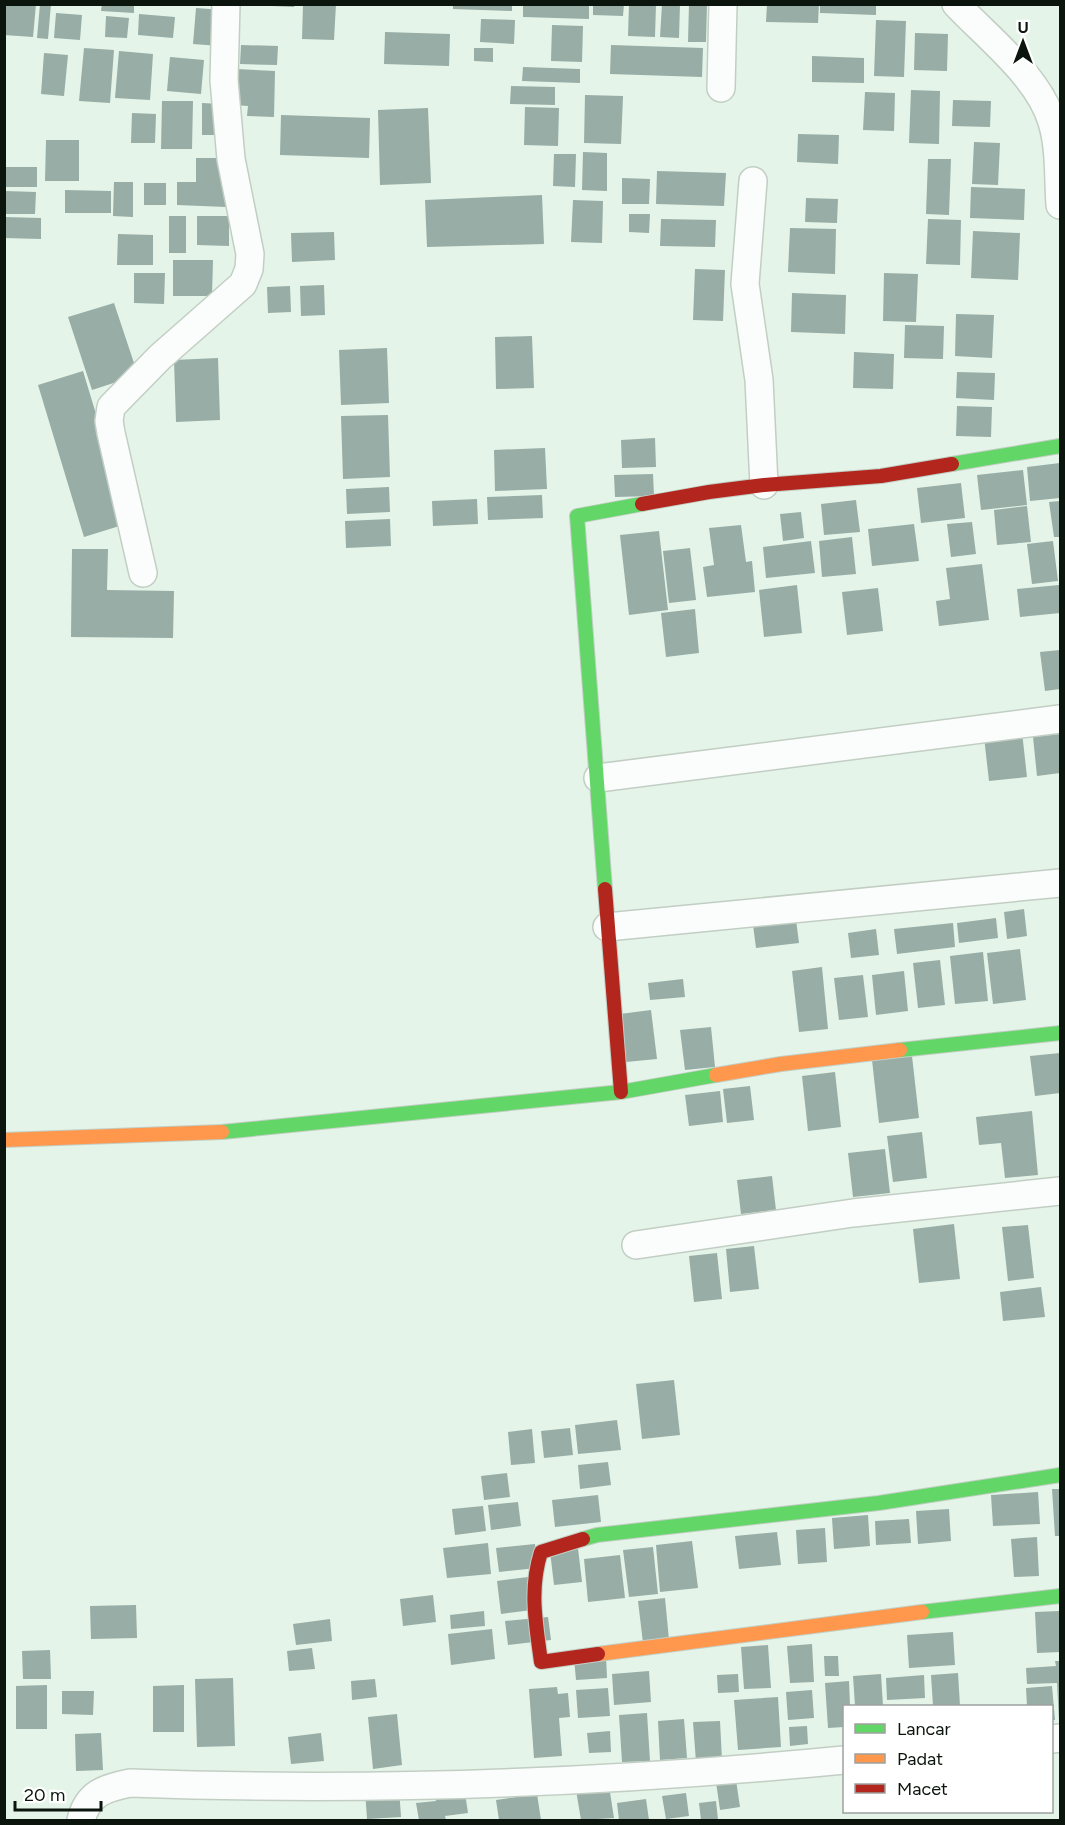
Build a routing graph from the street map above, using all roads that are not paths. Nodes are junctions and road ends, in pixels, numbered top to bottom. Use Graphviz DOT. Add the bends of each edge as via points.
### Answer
graph roads {
  1 [pos="226,4"];
  2 [pos="723,4"];
  3 [pos="956,4"];
  4 [pos="721,88"];
  5 [pos="753,181"];
  6 [pos="1060,205"];
  7 [pos="1060,446"];
  8 [pos="764,485"];
  9 [pos="143,573"];
  10 [pos="1060,719"];
  11 [pos="598,778"];
  12 [pos="1060,883"];
  13 [pos="607,927"];
  14 [pos="1060,1033"];
  15 [pos="621,1092"];
  16 [pos="4,1140"];
  17 [pos="1060,1191"];
  18 [pos="636,1245"];
  19 [pos="1060,1475"];
  20 [pos="1060,1596"];
  21 [pos="843,1760"];
  22 [pos="81,1821"];
  1 -- 9 [label="street" via="224,80 231,159 245,223 249,269 243,284 160,357 111,407 111,433"];
  2 -- 4 [label="street"];
  3 -- 6 [label="street" via="1014,63 1045,102 1057,145"];
  5 -- 8 [label="street" via="745,284 759,380"];
  7 -- 8 [label="street" via="881,476"];
  8 -- 11 [label="street" via="578,516"];
  10 -- 11 [label="street"];
  11 -- 13 [label="street"];
  12 -- 13 [label="street"];
  13 -- 15 [label="street"];
  14 -- 15 [label="street" via="781,1064"];
  15 -- 16 [label="street" via="235,1132"];
  17 -- 18 [label="street" via="853,1213"];
  19 -- 20 [label="street" via="879,1503 597,1534 541,1552 532,1592 541,1662 719,1636"];
  21 -- 22 [label="street" via="543,1783 348,1787 130,1784 94,1795"];
}
